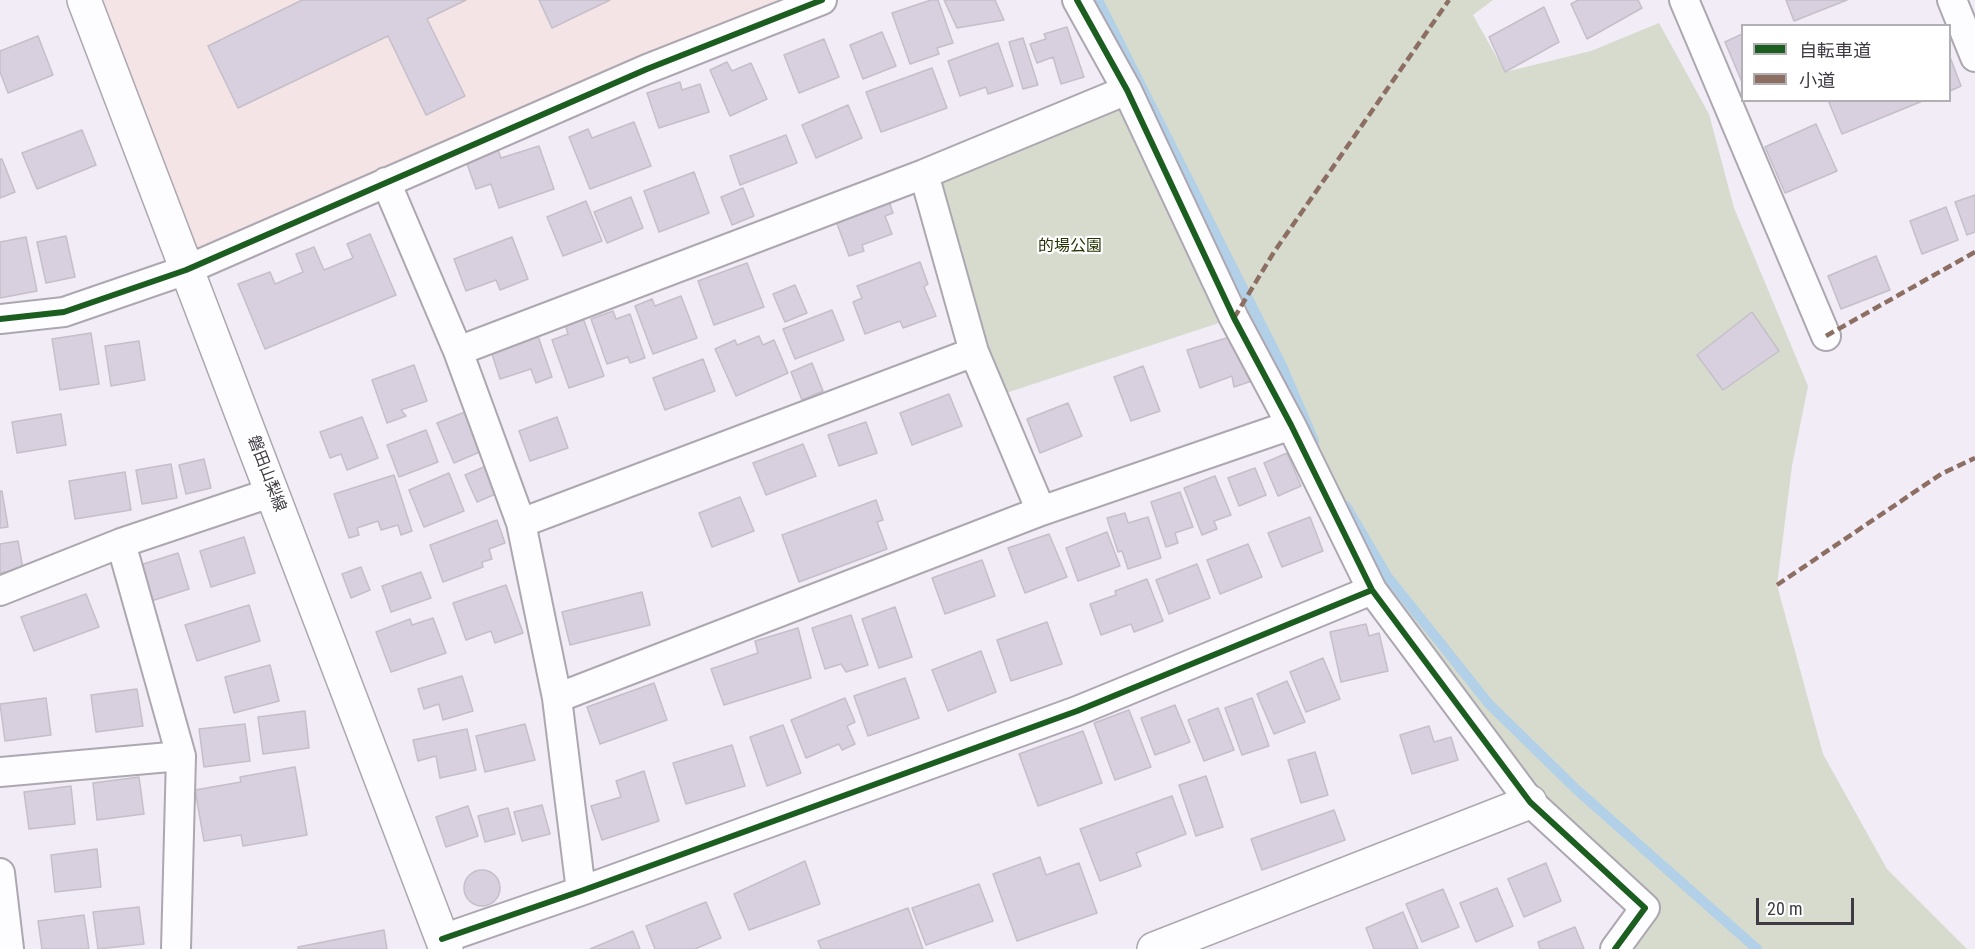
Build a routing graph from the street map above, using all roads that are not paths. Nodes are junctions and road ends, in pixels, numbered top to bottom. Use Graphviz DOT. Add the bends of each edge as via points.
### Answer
graph roads {
  1 [pos="84,0"];
  2 [pos="822,0"];
  3 [pos="1077,0"];
  4 [pos="1684,0"];
  5 [pos="1952,0"];
  6 [pos="1975,57"];
  7 [pos="1127,90"];
  8 [pos="924,174"];
  9 [pos="387,182"];
  10 [pos="186,270"];
  11 [pos="0,320"];
  12 [pos="1826,336"];
  13 [pos="458,351"];
  14 [pos="974,352"];
  15 [pos="1291,425"];
  16 [pos="273,492"];
  17 [pos="1041,511"];
  18 [pos="521,523"];
  19 [pos="121,543"];
  20 [pos="1372,590"];
  21 [pos="0,591"];
  22 [pos="557,698"];
  23 [pos="181,756"];
  24 [pos="0,772"];
  25 [pos="1530,802"];
  26 [pos="0,873"];
  27 [pos="581,891"];
  28 [pos="444,944"];
  29 [pos="9,949"];
  30 [pos="176,949"];
  31 [pos="1156,949"];
  32 [pos="1615,949"];
  1 -- 10 [label="main road, 磐田山梨線"];
  2 -- 9 [label="street" via="647,69"];
  3 -- 7 [label="street"];
  4 -- 12 [label="street"];
  5 -- 6 [label="street"];
  7 -- 8 [label="street"];
  7 -- 15 [label="street" via="1234,318"];
  8 -- 13 [label="street"];
  8 -- 14 [label="street"];
  9 -- 10 [label="street"];
  9 -- 13 [label="street"];
  10 -- 11 [label="street" via="64,312"];
  10 -- 16 [label="main road, 磐田山梨線"];
  13 -- 18 [label="street"];
  14 -- 17 [label="street"];
  14 -- 18 [label="street"];
  15 -- 17 [label="street"];
  15 -- 20 [label="street"];
  16 -- 19 [label="street"];
  16 -- 28 [label="main road, 磐田山梨線"];
  17 -- 22 [label="street"];
  18 -- 22 [label="street"];
  19 -- 21 [label="street"];
  19 -- 23 [label="street"];
  20 -- 25 [label="street"];
  20 -- 27 [label="street" via="1077,711"];
  22 -- 27 [label="street"];
  23 -- 24 [label="street"];
  23 -- 30 [label="street"];
  25 -- 31 [label="main road"];
  25 -- 32 [label="street" via="1645,908"];
  26 -- 29 [label="street"];
  27 -- 28 [label="street"];
}
